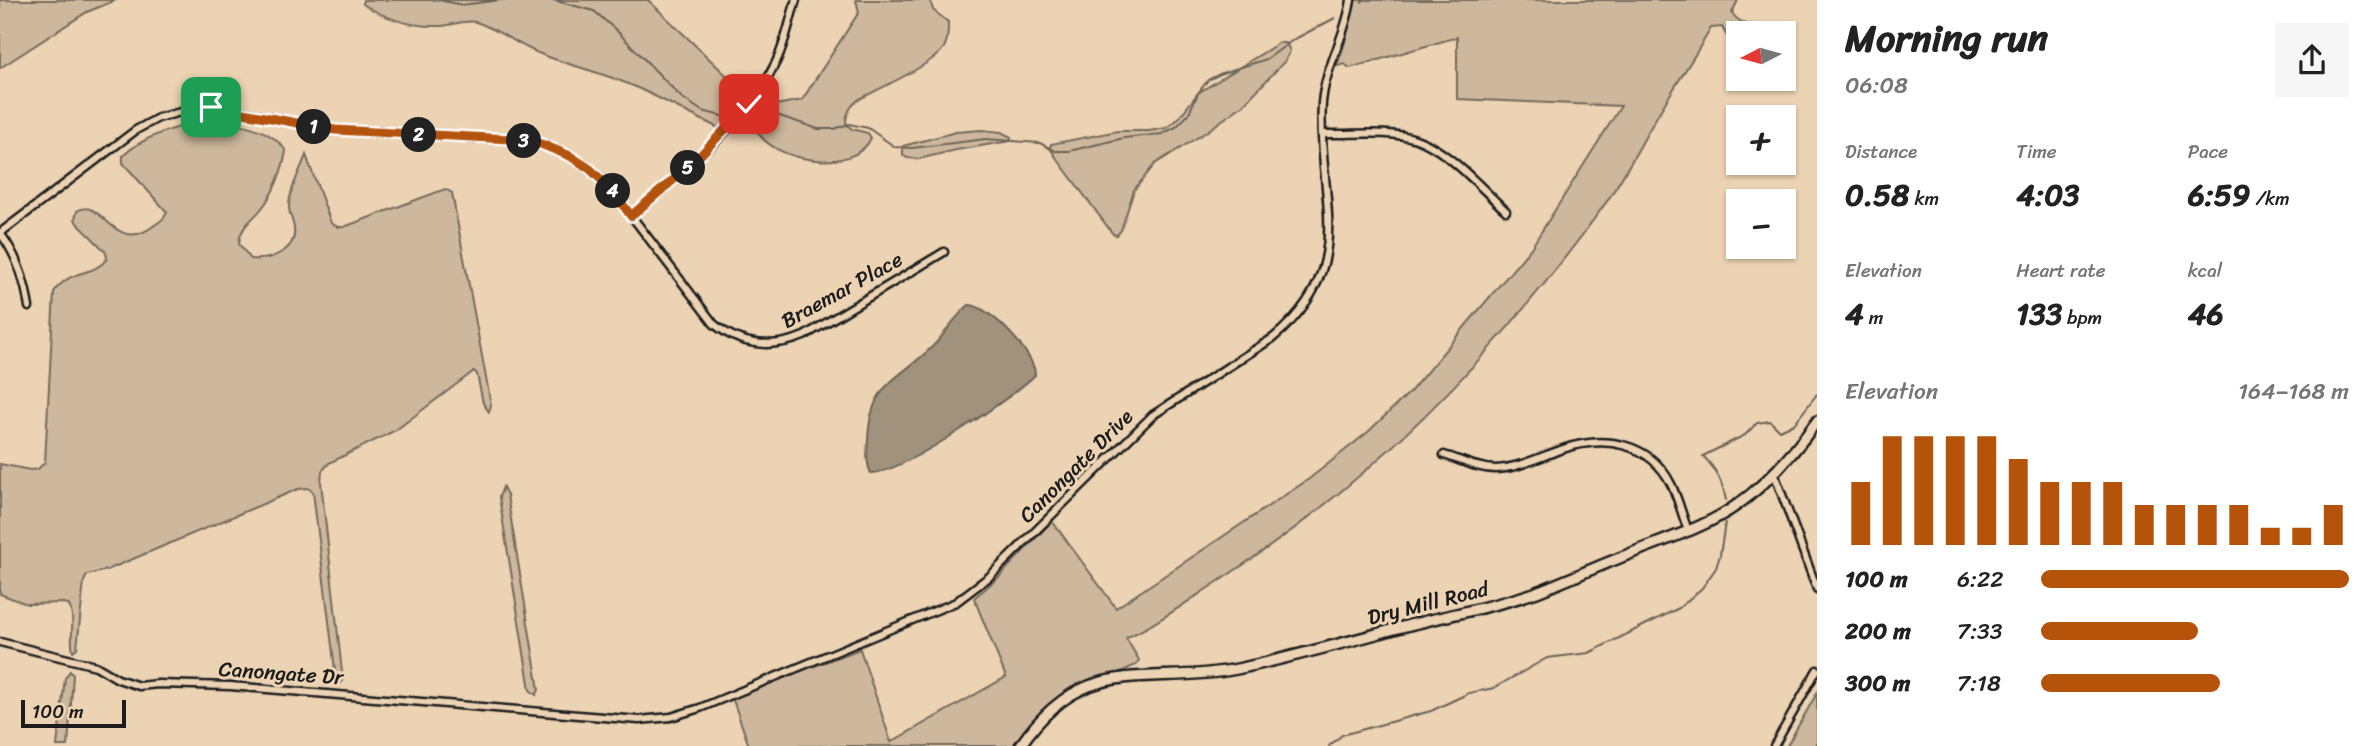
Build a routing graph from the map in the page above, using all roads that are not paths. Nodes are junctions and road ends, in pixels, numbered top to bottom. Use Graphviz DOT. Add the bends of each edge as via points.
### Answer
graph roads {
  1 [pos="796,0"];
  2 [pos="1351,0"];
  3 [pos="1323,134"];
  4 [pos="1506,211"];
  5 [pos="631,216"];
  6 [pos="0,233"];
  7 [pos="944,252"];
  8 [pos="29,307"];
  9 [pos="1817,421"];
  10 [pos="1444,454"];
  11 [pos="1774,473"];
  12 [pos="1688,530"];
  13 [pos="1817,589"];
  14 [pos="0,642"];
  15 [pos="1817,670"];
  16 [pos="566,714"];
  17 [pos="1020,746"];
  18 [pos="1774,746"];
  1 -- 5 [label="street" via="777,60 759,92 693,163"];
  2 -- 3 [label="street, Canongate Drive" via="1325,87"];
  3 -- 4 [label="street" via="1403,136 1426,143"];
  3 -- 16 [label="street, Canongate Drive" via="1328,243 1317,282 1302,308 1273,338 1147,419 975,588 943,607 691,711 639,720"];
  5 -- 6 [label="street, Braemar Place" via="590,169 541,144 335,130 201,108 147,123"];
  5 -- 7 [label="street, Braemar Place" via="706,316 734,337 756,344 781,344 804,336"];
  6 -- 8 [label="street" via="22,273"];
  9 -- 11 [label="street, Dry Mill Road"];
  10 -- 12 [label="street" via="1495,469 1592,441 1616,442 1648,457 1664,473"];
  11 -- 12 [label="street, Dry Mill Road" via="1736,506"];
  11 -- 13 [label="street"];
  12 -- 17 [label="street, Dry Mill Road" via="1505,601 1234,669 1096,682 1051,709"];
  14 -- 16 [label="street, Canongate Dr" via="96,666 139,686 244,687"];
  15 -- 18 [label="street"];
}
